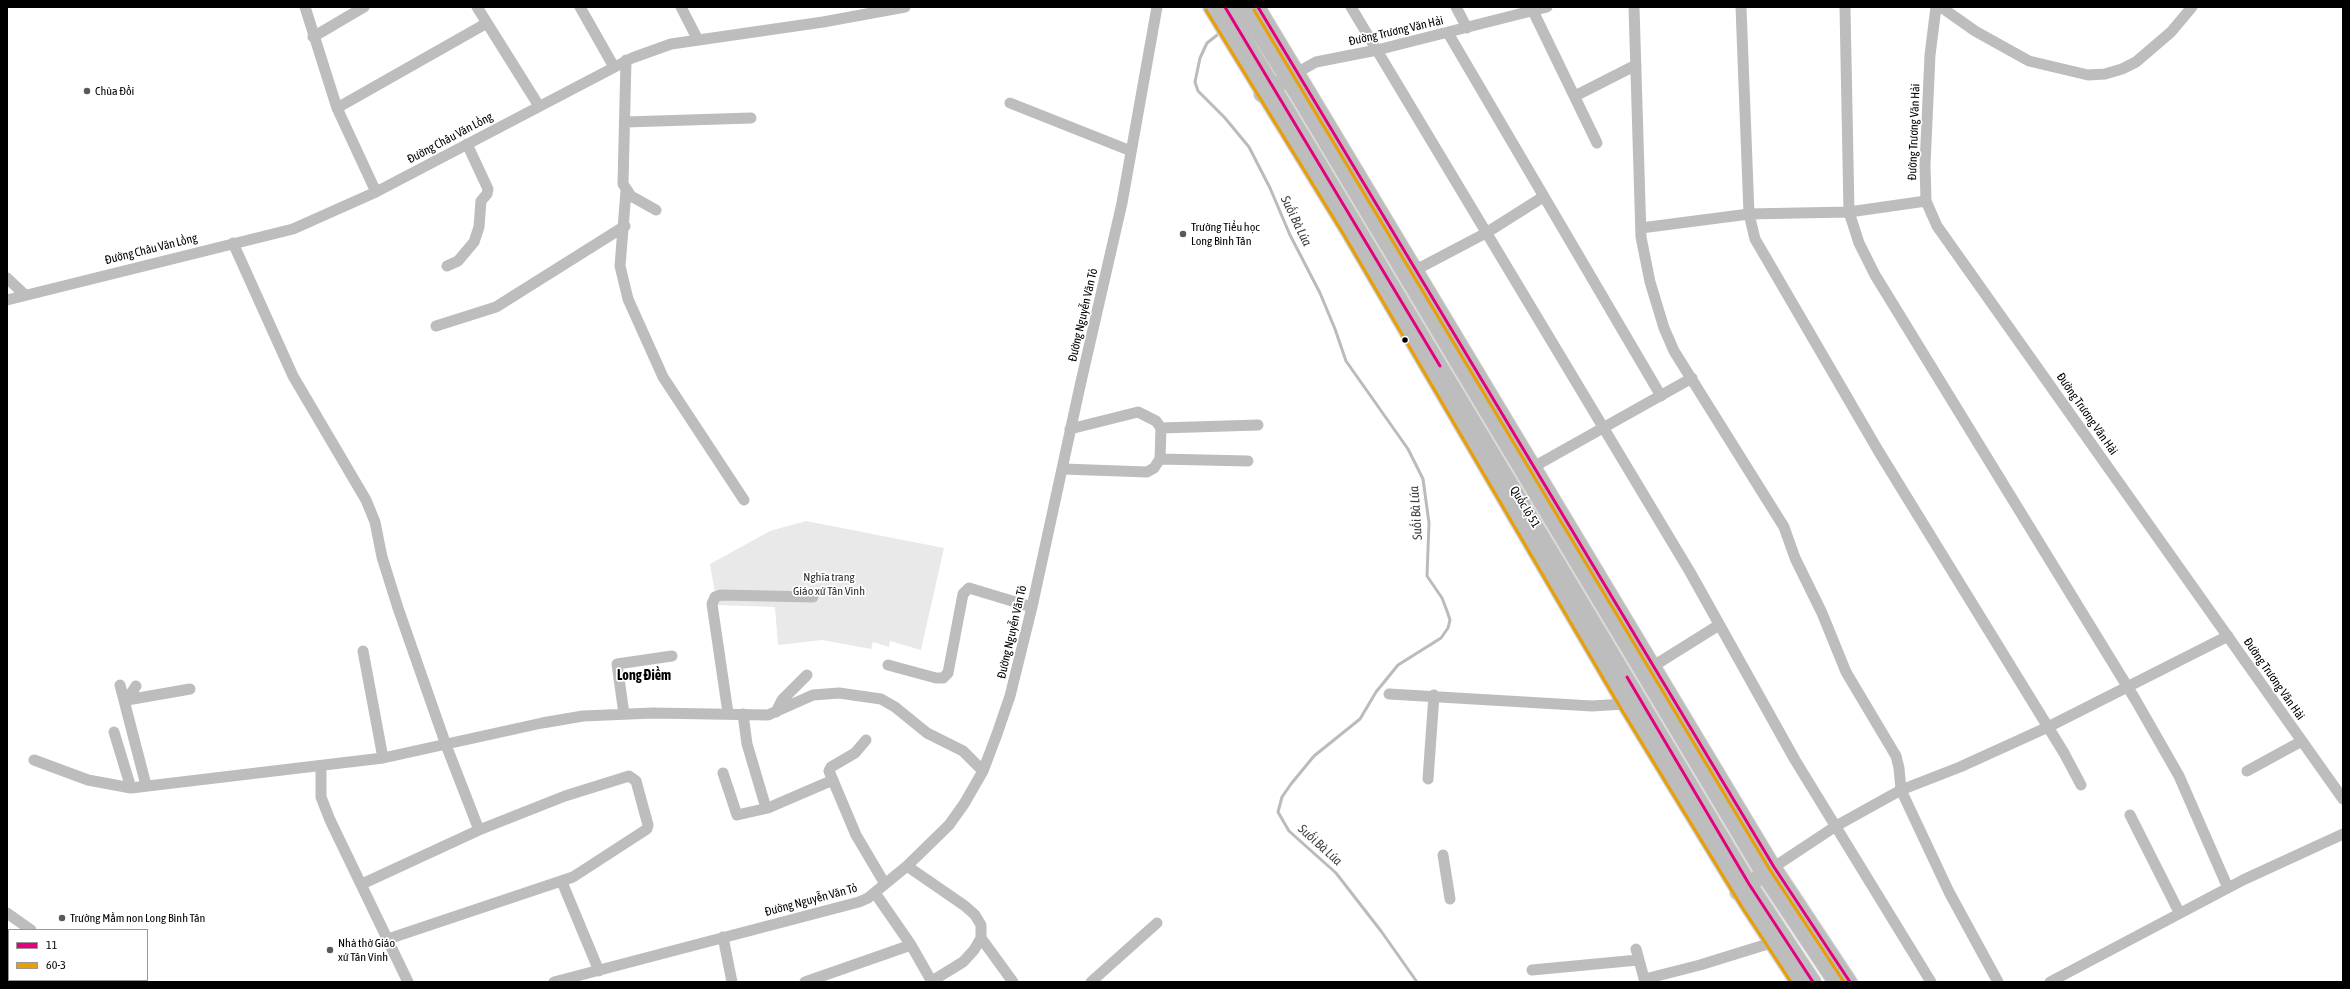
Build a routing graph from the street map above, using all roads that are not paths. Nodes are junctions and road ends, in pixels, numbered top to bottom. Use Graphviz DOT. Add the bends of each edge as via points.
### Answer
graph roads {
  1 [pos="305,7"];
  2 [pos="364,7"];
  3 [pos="477,7"];
  4 [pos="580,7"];
  5 [pos="681,7"];
  6 [pos="905,7"];
  7 [pos="1157,7"];
  8 [pos="1243,7"];
  9 [pos="1351,7"];
  10 [pos="1456,7"];
  11 [pos="1547,7"];
  12 [pos="1634,7"];
  13 [pos="1741,7"];
  14 [pos="1845,7"];
  15 [pos="1936,7"];
  16 [pos="1941,7"];
  17 [pos="2192,7"];
  18 [pos="1219,10"];
  19 [pos="1533,11"];
  20 [pos="1510,12"];
  21 [pos="1248,22"];
  22 [pos="487,23"];
  23 [pos="1467,28"];
  24 [pos="1448,33"];
  25 [pos="313,37"];
  26 [pos="698,40"];
  27 [pos="1377,50"];
  28 [pos="626,60"];
  29 [pos="1636,65"];
  30 [pos="614,67"];
  31 [pos="1293,75"];
  32 [pos="1268,91"];
  33 [pos="1574,96"];
  34 [pos="1010,103"];
  35 [pos="539,106"];
  36 [pos="338,108"];
  37 [pos="751,118"];
  38 [pos="626,122"];
  39 [pos="1597,143"];
  40 [pos="467,144"];
  41 [pos="1131,151"];
  42 [pos="626,191"];
  43 [pos="376,192"];
  44 [pos="1543,197"];
  45 [pos="1926,201"];
  46 [pos="656,210"];
  47 [pos="1849,212"];
  48 [pos="1748,214"];
  49 [pos="625,226"];
  50 [pos="1641,228"];
  51 [pos="1486,233"];
  52 [pos="233,243"];
  53 [pos="447,266"];
  54 [pos="1411,273"];
  55 [pos="7,278"];
  56 [pos="24,294"];
  57 [pos="7,300"];
  58 [pos="436,326"];
  59 [pos="1692,378"];
  60 [pos="1661,396"];
  61 [pos="1462,415"];
  62 [pos="1258,425"];
  63 [pos="1070,428"];
  64 [pos="1161,428"];
  65 [pos="1603,428"];
  66 [pos="1160,459"];
  67 [pos="1248,461"];
  68 [pos="1063,469"];
  69 [pos="1529,469"];
  70 [pos="744,500"];
  71 [pos="813,597"];
  72 [pos="1032,607"];
  73 [pos="1719,625"];
  74 [pos="2228,636"];
  75 [pos="363,651"];
  76 [pos="672,656"];
  77 [pos="888,666"];
  78 [pos="1648,669"];
  79 [pos="807,675"];
  80 [pos="120,685"];
  81 [pos="136,686"];
  82 [pos="2128,688"];
  83 [pos="190,689"];
  84 [pos="1389,694"];
  85 [pos="1434,695"];
  86 [pos="1639,698"];
  87 [pos="126,702"];
  88 [pos="1624,704"];
  89 [pos="776,712"];
  90 [pos="728,713"];
  91 [pos="624,714"];
  92 [pos="743,714"];
  93 [pos="2048,727"];
  94 [pos="114,732"];
  95 [pos="866,740"];
  96 [pos="2302,741"];
  97 [pos="446,745"];
  98 [pos="383,758"];
  99 [pos="34,760"];
  100 [pos="321,767"];
  101 [pos="983,771"];
  102 [pos="2247,771"];
  103 [pos="723,773"];
  104 [pos="1428,779"];
  105 [pos="832,780"];
  106 [pos="146,785"];
  107 [pos="2081,785"];
  108 [pos="131,788"];
  109 [pos="1901,790"];
  110 [pos="2343,799"];
  111 [pos="766,808"];
  112 [pos="2130,815"];
  113 [pos="1836,826"];
  114 [pos="478,830"];
  115 [pos="2343,834"];
  116 [pos="1443,855"];
  117 [pos="907,866"];
  118 [pos="1769,871"];
  119 [pos="562,882"];
  120 [pos="362,884"];
  121 [pos="885,884"];
  122 [pos="1744,888"];
  123 [pos="2228,888"];
  124 [pos="875,892"];
  125 [pos="1450,899"];
  126 [pos="2179,912"];
  127 [pos="7,913"];
  128 [pos="1157,923"];
  129 [pos="30,929"];
  130 [pos="723,937"];
  131 [pos="388,938"];
  132 [pos="981,938"];
  133 [pos="1771,943"];
  134 [pos="911,945"];
  135 [pos="1532,970"];
  136 [pos="599,971"];
  137 [pos="932,981"];
  138 [pos="1645,981"];
  139 [pos="408,982"];
  140 [pos="554,982"];
  141 [pos="732,982"];
  142 [pos="805,982"];
  143 [pos="1012,982"];
  144 [pos="1091,982"];
  145 [pos="1797,982"];
  146 [pos="1813,982"];
  147 [pos="1836,982"];
  148 [pos="1850,982"];
  149 [pos="1931,982"];
  150 [pos="1998,982"];
  151 [pos="2050,982"];
  1 -- 25 [label="street"];
  2 -- 25 [label="street"];
  3 -- 22 [label="street"];
  4 -- 30 [label="street"];
  5 -- 26 [label="street"];
  6 -- 26 [label="street, Đường Châu Văn Lồng"];
  7 -- 41 [label="street, Đường Nguyễn Văn Tỏ"];
  8 -- 21 [label="highway"];
  9 -- 27 [label="street"];
  10 -- 23 [label="street"];
  11 -- 19 [label="street, Đường Trương Văn Hải"];
  12 -- 29 [label="street"];
  13 -- 48 [label="street"];
  14 -- 47 [label="street"];
  15 -- 45 [label="street, Đường Trương Văn Hải" via="1930,55"];
  16 -- 17 [label="street" via="1982,35 2029,61 2088,75 2105,74 2136,62 2171,32"];
  18 -- 21 [label="highway"];
  19 -- 20 [label="street, Đường Trương Văn Hải"];
  19 -- 33 [label="street"];
  20 -- 23 [label="street, Đường Trương Văn Hải"];
  21 -- 31 [label="highway, Quốc lộ 51"];
  21 -- 32 [label="highway, Quốc lộ 51"];
  22 -- 35 [label="street"];
  22 -- 36 [label="street"];
  23 -- 24 [label="street, Đường Trương Văn Hải"];
  24 -- 27 [label="street, Đường Trương Văn Hải"];
  24 -- 44 [label="street"];
  25 -- 36 [label="street"];
  26 -- 28 [label="street, Đường Châu Văn Lồng" via="671,44"];
  27 -- 31 [label="street, Đường Trương Văn Hải" via="1316,62"];
  27 -- 51 [label="street"];
  28 -- 30 [label="street, Đường Châu Văn Lồng"];
  28 -- 38 [label="street"];
  29 -- 33 [label="street"];
  29 -- 50 [label="street"];
  30 -- 35 [label="street, Đường Châu Văn Lồng"];
  31 -- 32 [label="highway"];
  31 -- 54 [label="highway, Quốc lộ 51"];
  32 -- 61 [label="highway, Quốc lộ 51"];
  33 -- 39 [label="street"];
  34 -- 41 [label="street"];
  35 -- 40 [label="street, Đường Châu Văn Lồng"];
  36 -- 43 [label="street"];
  37 -- 38 [label="street"];
  38 -- 42 [label="street" via="623,184"];
  40 -- 43 [label="street, Đường Châu Văn Lồng"];
  40 -- 53 [label="street" via="488,189 481,201 479,227 474,242 458,261"];
  41 -- 63 [label="street, Đường Nguyễn Văn Tỏ" via="1122,204"];
  42 -- 46 [label="street"];
  42 -- 49 [label="street"];
  43 -- 52 [label="street, Đường Châu Văn Lồng" via="294,229"];
  44 -- 51 [label="street"];
  44 -- 60 [label="street"];
  45 -- 47 [label="street"];
  45 -- 74 [label="street, Đường Trương Văn Hải" via="1937,226"];
  47 -- 48 [label="street"];
  47 -- 82 [label="street" via="1859,243 1875,275"];
  48 -- 50 [label="street"];
  48 -- 93 [label="street" via="1760,247 1879,452"];
  49 -- 58 [label="street" via="496,307"];
  49 -- 70 [label="street" via="620,266 628,299 663,378"];
  50 -- 59 [label="street" via="1650,282 1664,328 1674,351"];
  51 -- 54 [label="street"];
  51 -- 65 [label="street"];
  52 -- 56 [label="street, Đường Châu Văn Lồng"];
  52 -- 97 [label="street" via="294,376 366,500 375,522 390,584"];
  54 -- 69 [label="highway, Quốc lộ 51"];
  55 -- 56 [label="street"];
  56 -- 57 [label="street, Đường Châu Văn Lồng"];
  59 -- 60 [label="street"];
  59 -- 109 [label="street" via="1784,527 1795,558 1822,613 1846,672 1896,756"];
  60 -- 65 [label="street"];
  61 -- 86 [label="highway, Quốc lộ 51"];
  61 -- 88 [label="main road, Quốc lộ 51"];
  62 -- 64 [label="street"];
  63 -- 64 [label="street" via="1138,412 1156,421"];
  63 -- 68 [label="street, Đường Nguyễn Văn Tỏ"];
  64 -- 66 [label="street"];
  65 -- 69 [label="street"];
  65 -- 73 [label="street"];
  66 -- 67 [label="street"];
  66 -- 68 [label="street" via="1154,468 1147,472"];
  68 -- 72 [label="street, Đường Nguyễn Văn Tỏ"];
  69 -- 78 [label="highway, Quốc lộ 51"];
  71 -- 90 [label="street" via="721,594 715,598 712,604"];
  72 -- 77 [label="street" via="970,588 963,594 948,673 943,678"];
  72 -- 101 [label="street, Đường Nguyễn Văn Tỏ" via="1010,696"];
  73 -- 78 [label="street"];
  73 -- 113 [label="street" via="1795,760"];
  74 -- 82 [label="street"];
  74 -- 96 [label="street, Đường Trương Văn Hải"];
  75 -- 98 [label="street"];
  76 -- 91 [label="street" via="617,664"];
  78 -- 118 [label="highway, Quốc lộ 51"];
  79 -- 89 [label="street" via="782,700"];
  80 -- 87 [label="street"];
  81 -- 87 [label="street"];
  82 -- 93 [label="street"];
  82 -- 123 [label="street" via="2179,776"];
  83 -- 87 [label="street"];
  84 -- 85 [label="street"];
  85 -- 88 [label="street" via="1592,706"];
  85 -- 104 [label="street"];
  86 -- 88 [label="street"];
  86 -- 122 [label="highway, Quốc lộ 51"];
  87 -- 106 [label="street"];
  88 -- 122 [label="main road, Quốc lộ 51"];
  89 -- 92 [label="street"];
  89 -- 101 [label="street" via="813,695 839,694 881,699 895,707 926,733 963,751"];
  90 -- 91 [label="street"];
  90 -- 92 [label="street"];
  91 -- 97 [label="street" via="583,716 542,723"];
  92 -- 111 [label="street" via="747,744"];
  93 -- 107 [label="street"];
  93 -- 109 [label="street" via="1960,767"];
  94 -- 108 [label="street"];
  95 -- 105 [label="street" via="855,753 831,767 829,771"];
  96 -- 102 [label="street"];
  96 -- 110 [label="street, Đường Trương Văn Hải"];
  97 -- 98 [label="street"];
  97 -- 114 [label="street"];
  98 -- 100 [label="street"];
  99 -- 108 [label="street" via="88,780"];
  100 -- 106 [label="street"];
  100 -- 120 [label="street" via="321,797"];
  101 -- 117 [label="street, Đường Nguyễn Văn Tỏ" via="949,825"];
  103 -- 111 [label="street" via="737,815"];
  105 -- 111 [label="street"];
  105 -- 121 [label="street" via="856,835"];
  106 -- 108 [label="street"];
  109 -- 113 [label="street"];
  109 -- 150 [label="street" via="1949,892"];
  112 -- 126 [label="street"];
  113 -- 118 [label="street"];
  113 -- 149 [label="street"];
  114 -- 119 [label="street" via="565,796 632,777 638,788 647,829"];
  114 -- 120 [label="street"];
  115 -- 123 [label="street"];
  116 -- 125 [label="street"];
  117 -- 121 [label="street, Đường Nguyễn Văn Tỏ"];
  117 -- 132 [label="street" via="975,915 981,925"];
  118 -- 122 [label="highway"];
  118 -- 147 [label="highway, Quốc lộ 51"];
  118 -- 148 [label="main road, Quốc lộ 51"];
  119 -- 131 [label="street"];
  119 -- 136 [label="street"];
  120 -- 131 [label="street"];
  121 -- 124 [label="street, Đường Nguyễn Văn Tỏ"];
  122 -- 133 [label="main road, Quốc lộ 51"];
  122 -- 146 [label="highway, Quốc lộ 51"];
  123 -- 126 [label="street"];
  124 -- 130 [label="street, Đường Nguyễn Văn Tỏ" via="860,902"];
  124 -- 134 [label="street"];
  126 -- 151 [label="street"];
  127 -- 129 [label="street"];
  128 -- 144 [label="street"];
  130 -- 136 [label="street, Đường Nguyễn Văn Tỏ"];
  130 -- 141 [label="street"];
  131 -- 139 [label="street"];
  132 -- 137 [label="street" via="963,962"];
  132 -- 143 [label="street"];
  133 -- 138 [label="street"];
  133 -- 145 [label="main road, Quốc lộ 51"];
  134 -- 137 [label="street"];
  134 -- 142 [label="street"];
  135 -- 138 [label="street" via="1637,955"];
  136 -- 140 [label="street, Đường Nguyễn Văn Tỏ"];
}
